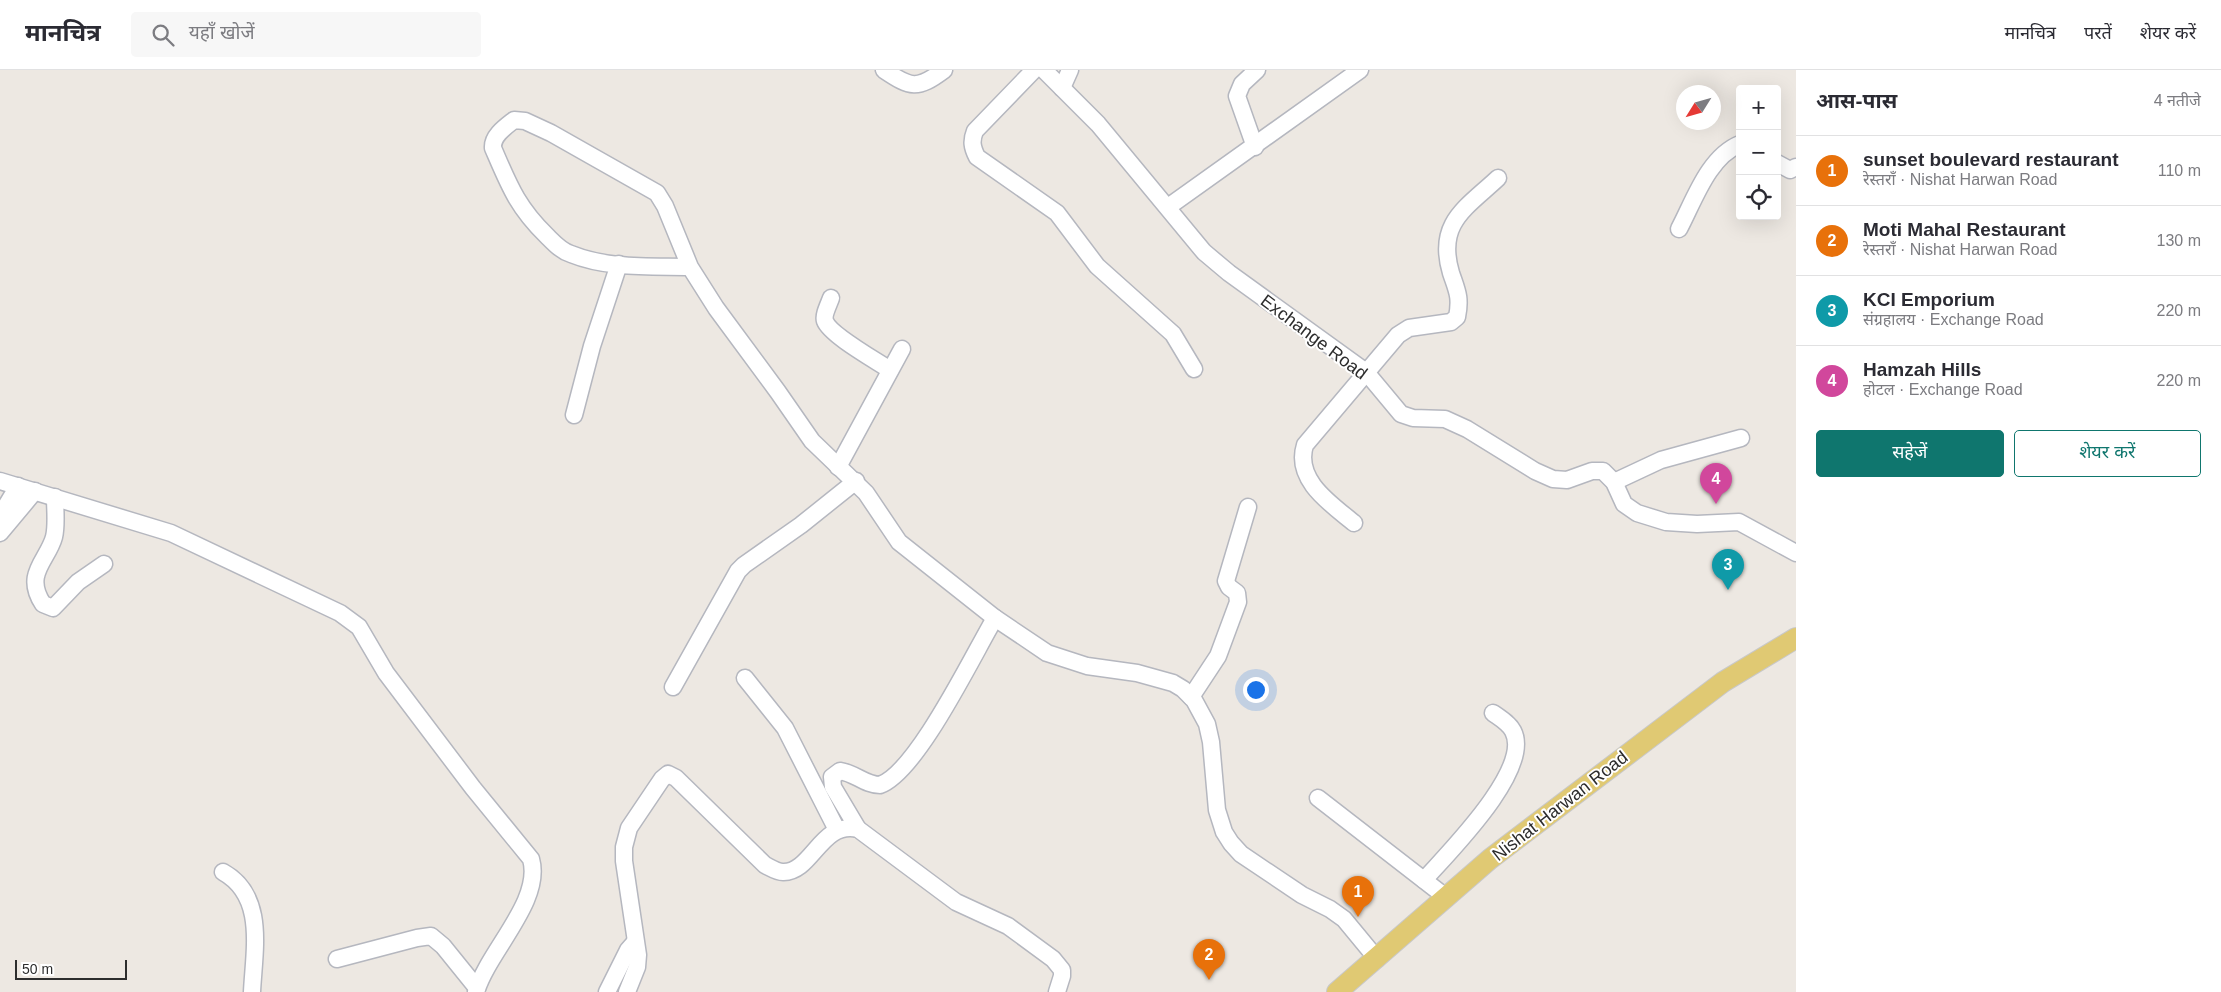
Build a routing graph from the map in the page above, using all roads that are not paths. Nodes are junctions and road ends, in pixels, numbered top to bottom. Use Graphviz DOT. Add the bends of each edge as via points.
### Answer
graph roads {
  1 [pos="884,70"];
  2 [pos="944,70"];
  3 [pos="1034,70"];
  4 [pos="1044,70"];
  5 [pos="1070,70"];
  6 [pos="1257,70"];
  7 [pos="1360,70"];
  8 [pos="1062,88"];
  9 [pos="1736,146"];
  10 [pos="1255,147"];
  11 [pos="1781,165"];
  12 [pos="1796,168"];
  13 [pos="1498,178"];
  14 [pos="1168,207"];
  15 [pos="1680,229"];
  16 [pos="619,264"];
  17 [pos="690,267"];
  18 [pos="831,298"];
  19 [pos="902,349"];
  20 [pos="1194,368"];
  21 [pos="890,370"];
  22 [pos="1366,372"];
  23 [pos="574,415"];
  24 [pos="1741,438"];
  25 [pos="838,467"];
  26 [pos="0,481"];
  27 [pos="856,481"];
  28 [pos="1614,482"];
  29 [pos="18,486"];
  30 [pos="35,491"];
  31 [pos="55,497"];
  32 [pos="1248,507"];
  33 [pos="0,516"];
  34 [pos="1354,523"];
  35 [pos="0,533"];
  36 [pos="1796,553"];
  37 [pos="104,564"];
  38 [pos="994,618"];
  39 [pos="1796,638"];
  40 [pos="746,678"];
  41 [pos="673,687"];
  42 [pos="1191,697"];
  43 [pos="1493,713"];
  44 [pos="1318,798"];
  45 [pos="858,829"];
  46 [pos="837,830"];
  47 [pos="223,872"];
  48 [pos="1424,880"];
  49 [pos="1447,898"];
  50 [pos="635,942"];
  51 [pos="337,959"];
  52 [pos="1377,959"];
  53 [pos="477,990"];
  54 [pos="252,992"];
  55 [pos="607,992"];
  56 [pos="627,992"];
  57 [pos="1057,992"];
  58 [pos="1337,992"];
  1 -- 2 [label="street" via="908,85 918,85"];
  3 -- 20 [label="street" via="975,131 972,148 977,157 1057,213 1097,266 1173,334"];
  4 -- 8 [label="street, Exchange Road"];
  5 -- 8 [label="street"];
  6 -- 10 [label="street" via="1242,84 1237,96"];
  7 -- 10 [label="street"];
  8 -- 14 [label="street, Exchange Road" via="1098,124"];
  9 -- 15 [label="street" via="1712,168"];
  10 -- 14 [label="street"];
  11 -- 12 [label="street" via="1790,170"];
  13 -- 22 [label="street" via="1456,217 1447,235 1448,263 1460,299 1457,317 1451,322 1410,328 1398,335"];
  14 -- 22 [label="street, Exchange Road" via="1215,262"];
  16 -- 17 [label="street"];
  16 -- 17 [label="street" via="569,254 521,208 509,187 493,143 511,122 525,121 551,133 657,193"];
  16 -- 23 [label="street"];
  17 -- 25 [label="street" via="802,428"];
  18 -- 21 [label="street" via="826,323 851,345"];
  19 -- 21 [label="street"];
  21 -- 25 [label="street"];
  22 -- 28 [label="street, Exchange Road" via="1396,410 1406,416 1445,419 1553,479 1567,480 1597,470 1603,471"];
  22 -- 34 [label="street" via="1308,440 1303,451 1312,485 1320,496"];
  24 -- 28 [label="street" via="1661,460"];
  25 -- 27 [label="street"];
  26 -- 29 [label="street"];
  27 -- 38 [label="street" via="899,542"];
  27 -- 41 [label="street" via="744,565 732,580"];
  28 -- 36 [label="street" via="1624,504 1637,513 1666,522 1739,522"];
  29 -- 30 [label="street"];
  29 -- 33 [label="street"];
  30 -- 31 [label="street"];
  30 -- 35 [label="street"];
  31 -- 37 [label="street" via="54,536 36,576 43,604 54,608 78,582"];
  31 -- 53 [label="street" via="171,533 340,613 359,627 386,674 531,859 534,870 530,892"];
  32 -- 42 [label="street" via="1226,581 1237,593 1238,602 1218,656"];
  38 -- 42 [label="street" via="1053,655 1087,666 1137,673 1173,683"];
  38 -- 45 [label="street" via="925,741 894,777 880,785 866,783 846,771 832,777 833,787"];
  39 -- 49 [label="main road, Nishat Harwan Road" via="1723,682 1490,859"];
  40 -- 46 [label="street" via="785,728"];
  42 -- 52 [label="street" via="1207,724 1217,810 1231,843 1241,854 1344,919"];
  43 -- 48 [label="street" via="1514,732 1516,742 1511,767 1494,798"];
  44 -- 48 [label="street"];
  45 -- 46 [label="street"];
  45 -- 57 [label="street" via="956,902 1008,926 1053,959 1062,970"];
  46 -- 50 [label="street" via="796,868 782,872 775,870 765,865 676,778 668,774 626,838 624,861"];
  47 -- 54 [label="street" via="238,882 251,905 254,925"];
  48 -- 49 [label="street"];
  49 -- 52 [label="main road, Nishat Harwan Road"];
  50 -- 55 [label="street"];
  50 -- 56 [label="street" via="637,967"];
  51 -- 53 [label="street" via="431,936 443,946"];
  52 -- 58 [label="main road, Nishat Harwan Road"];
}
